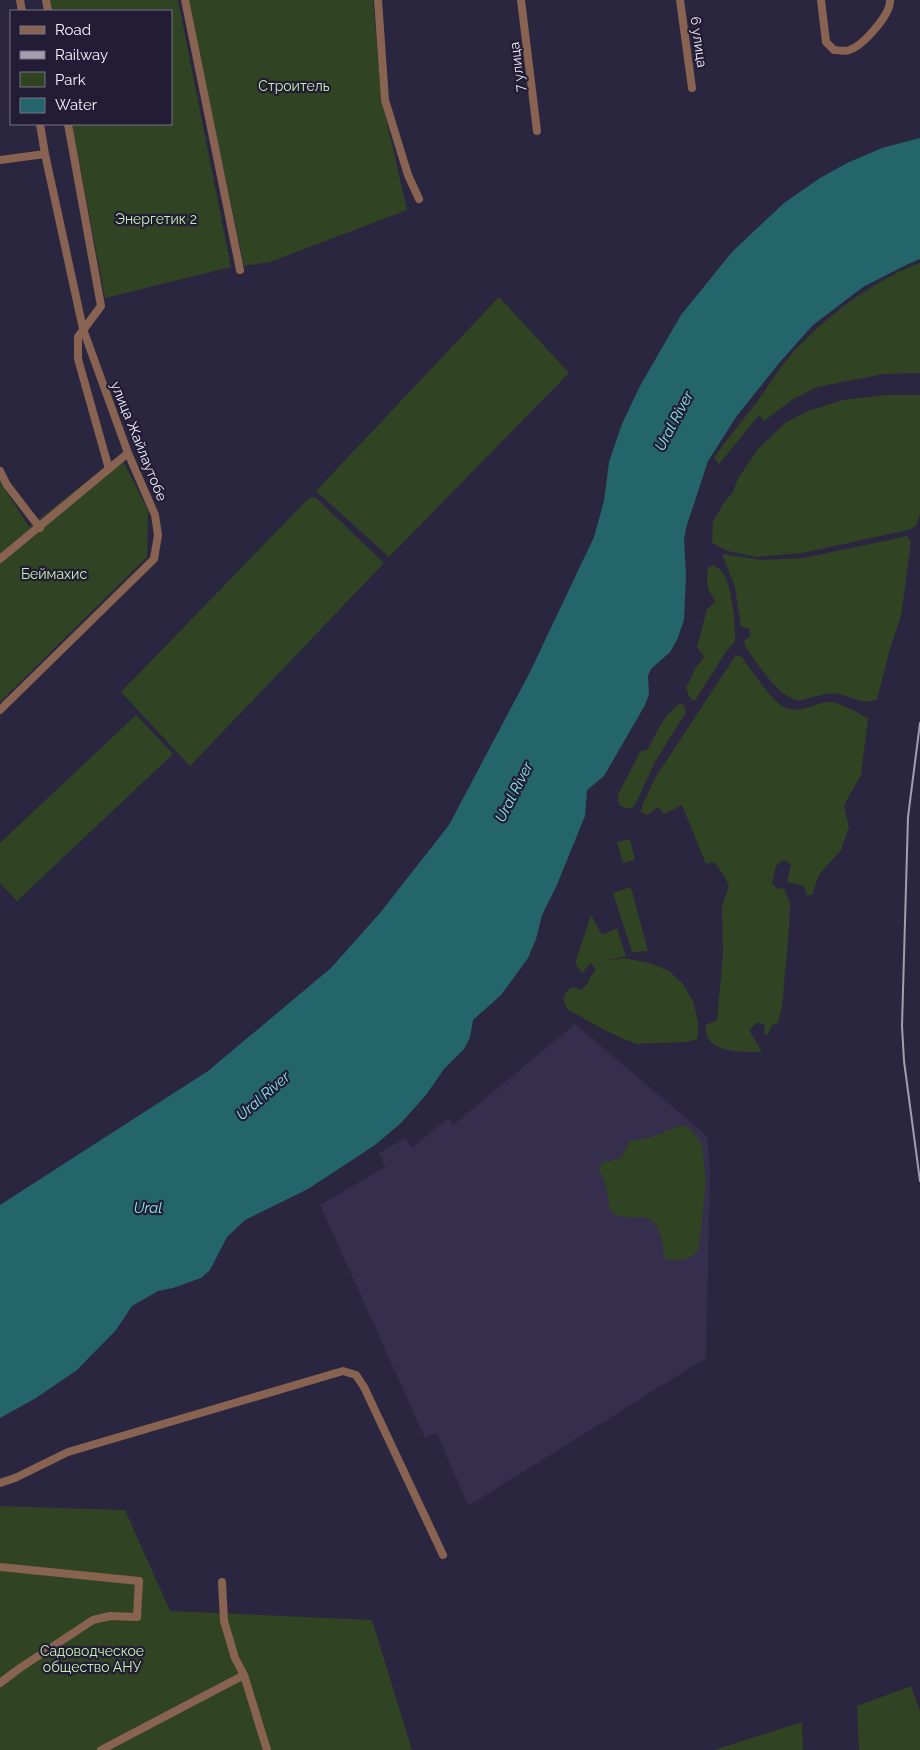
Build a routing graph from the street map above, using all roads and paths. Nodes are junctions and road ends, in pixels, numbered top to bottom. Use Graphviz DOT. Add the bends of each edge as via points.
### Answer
graph roads {
  1 [pos="185,0"];
  2 [pos="378,0"];
  3 [pos="521,0"];
  4 [pos="680,0"];
  5 [pos="822,0"];
  6 [pos="890,0"];
  7 [pos="692,88"];
  8 [pos="40,125"];
  9 [pos="68,125"];
  10 [pos="537,131"];
  11 [pos="45,154"];
  12 [pos="0,160"];
  13 [pos="419,199"];
  14 [pos="240,270"];
  15 [pos="83,329"];
  16 [pos="128,453"];
  17 [pos="109,469"];
  18 [pos="0,471"];
  19 [pos="40,528"];
  20 [pos="0,559"];
  21 [pos="0,710"];
  22 [pos="0,1483"];
  23 [pos="443,1555"];
  24 [pos="0,1567"];
  25 [pos="222,1582"];
  26 [pos="244,1675"];
  27 [pos="0,1684"];
  28 [pos="101,1750"];
  29 [pos="267,1750"];
  1 -- 14 [label="street"];
  2 -- 13 [label="street" via="385,100 408,175"];
  3 -- 10 [label="street, 7 улица"];
  4 -- 7 [label="street, 6 улица"];
  5 -- 6 [label="street" via="826,42 834,50 849,50 863,42 879,24"];
  8 -- 11 [label="street, улица Жайлаутобе"];
  9 -- 15 [label="street" via="101,306"];
  11 -- 12 [label="street"];
  11 -- 15 [label="street, улица Жайлаутобе"];
  15 -- 16 [label="street, улица Жайлаутобе"];
  15 -- 17 [label="street" via="78,337 78,359"];
  16 -- 17 [label="street"];
  16 -- 21 [label="street, улица Жайлаутобе" via="155,515 158,535 154,559"];
  17 -- 19 [label="street"];
  18 -- 19 [label="street"];
  19 -- 20 [label="street"];
  22 -- 23 [label="street" via="68,1452 343,1371 356,1375 364,1387"];
  24 -- 27 [label="street" via="139,1582 137,1617 110,1616 93,1620"];
  25 -- 26 [label="street" via="224,1621 235,1658"];
  26 -- 28 [label="street"];
  26 -- 29 [label="street"];
}
